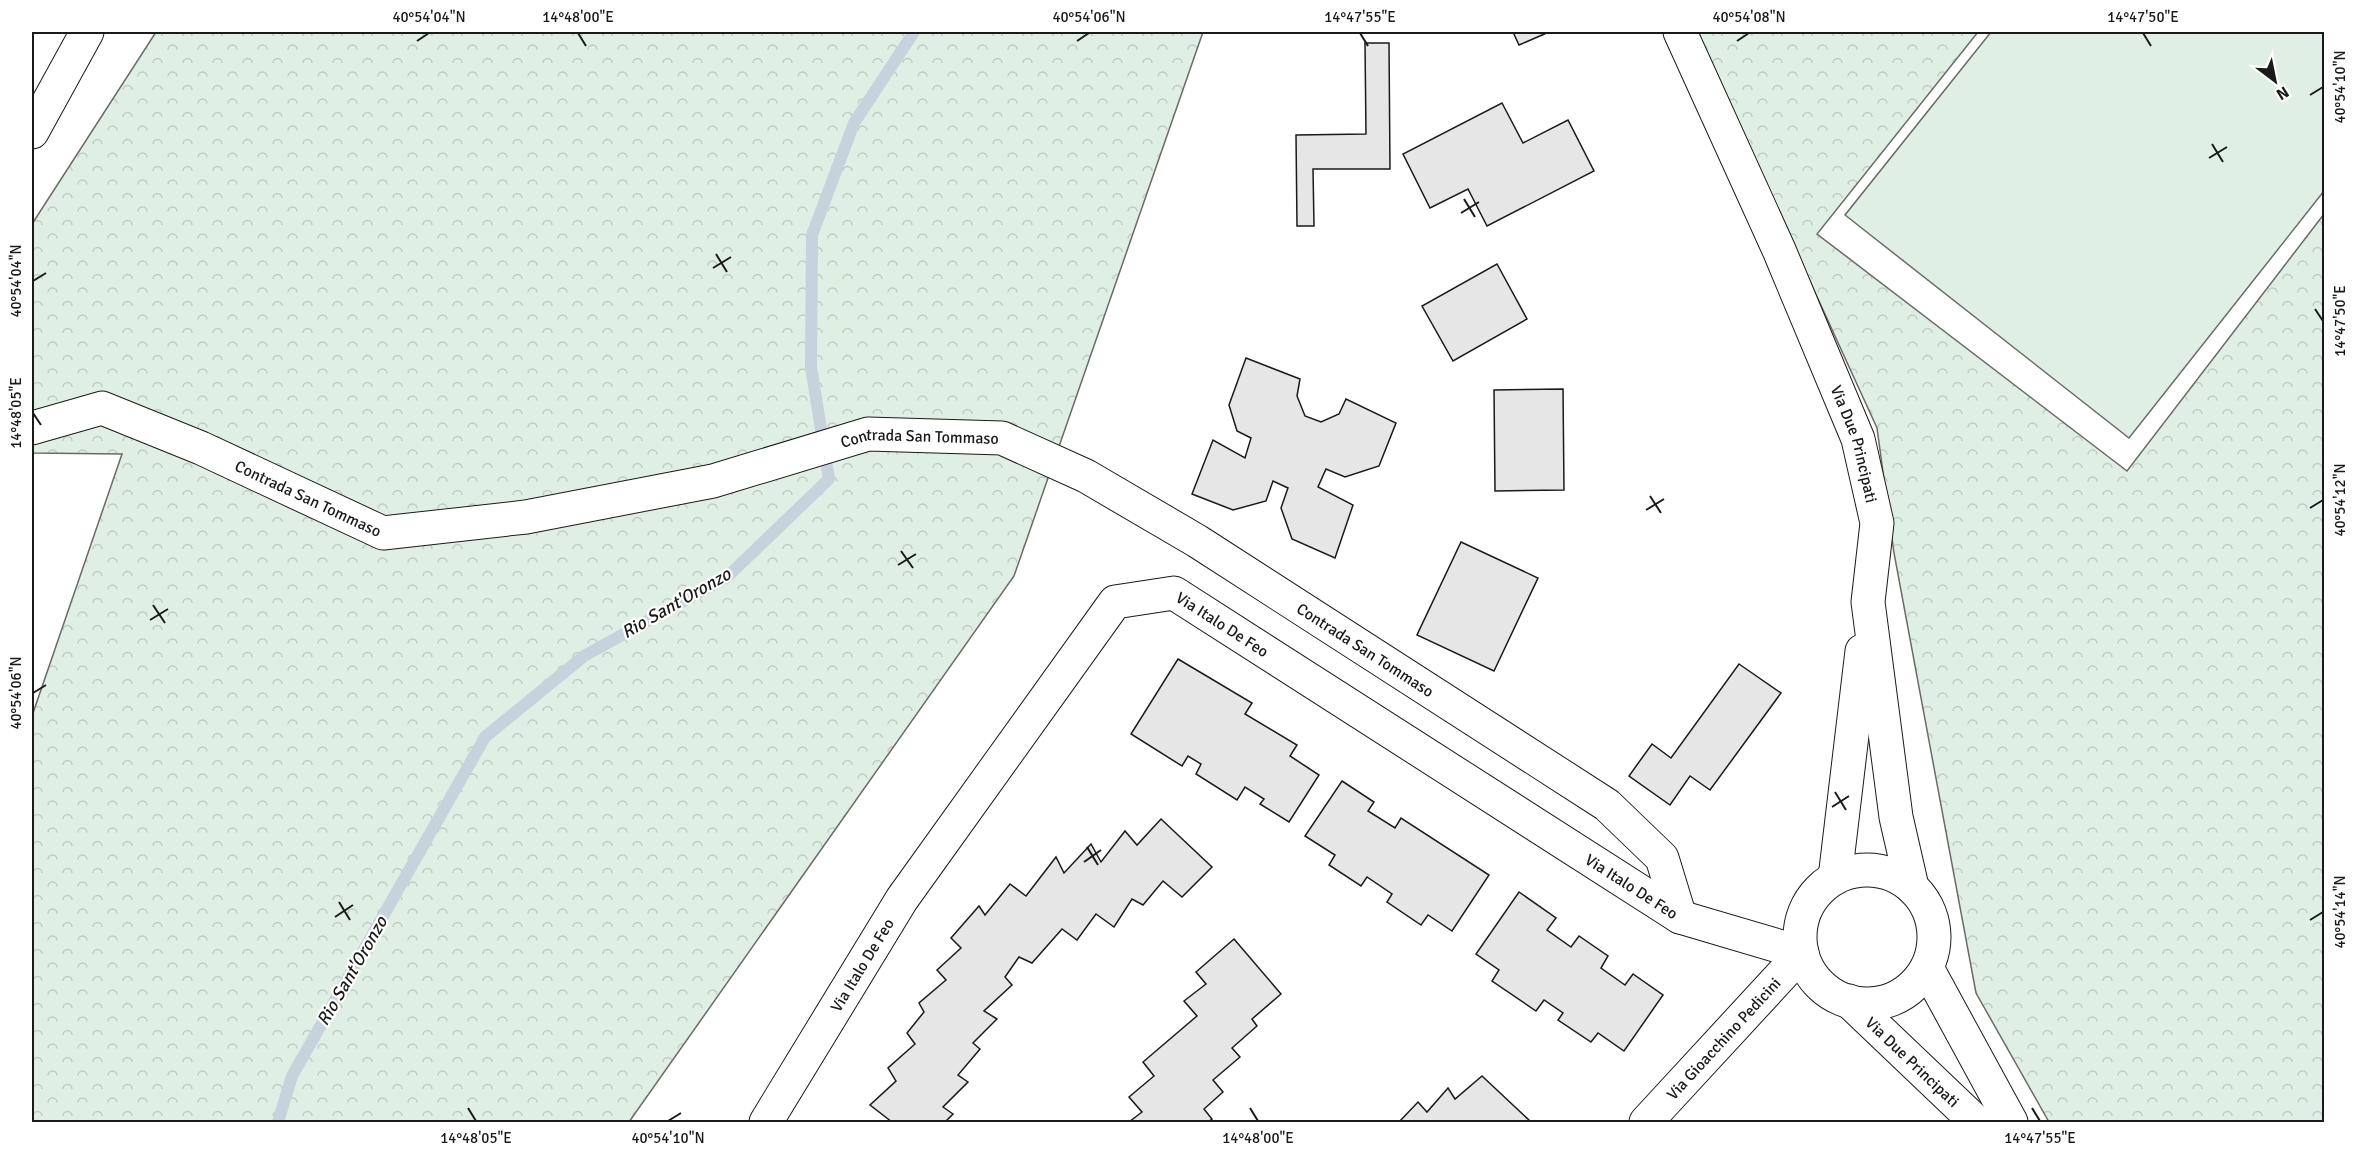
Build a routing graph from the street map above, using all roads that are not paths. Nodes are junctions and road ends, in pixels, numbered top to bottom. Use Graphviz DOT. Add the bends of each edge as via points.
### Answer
graph roads {
  1 [pos="87,32"];
  2 [pos="1680,32"];
  3 [pos="32,132"];
  4 [pos="32,428"];
  5 [pos="1868,602"];
  6 [pos="1834,878"];
  7 [pos="1912,886"];
  8 [pos="1680,917"];
  9 [pos="1802,953"];
  10 [pos="1927,968"];
  11 [pos="1849,1001"];
  12 [pos="766,1122"];
  13 [pos="1646,1122"];
  14 [pos="1976,1122"];
  15 [pos="2011,1122"];
  1 -- 3 [label="street"];
  2 -- 5 [label="street, Via Due Principati" via="1779,250 1858,439 1877,522"];
  4 -- 8 [label="street, Contrada San Tommaso" via="102,408 201,448 383,533 526,517 713,482 868,435 1002,438 1086,476 1197,541 1607,805 1662,858"];
  5 -- 6 [label="street"];
  5 -- 7 [label="street, Via Due Principati" via="1896,818"];
  6 -- 7 [label="street" via="1857,870 1880,870"];
  6 -- 9 [label="street" via="1815,895 1803,915"];
  7 -- 10 [label="street" via="1927,905 1934,927 1934,946"];
  8 -- 9 [label="street, Via Italo De Feo"];
  8 -- 12 [label="street, Via Italo De Feo" via="1174,593 1115,602 902,899"];
  9 -- 11 [label="street" via="1812,975 1828,991"];
  9 -- 13 [label="street, Via Gioacchino Pedicini"];
  10 -- 11 [label="street" via="1912,987 1893,999"];
  10 -- 15 [label="street"];
  11 -- 14 [label="street, Via Due Principati"];
}
